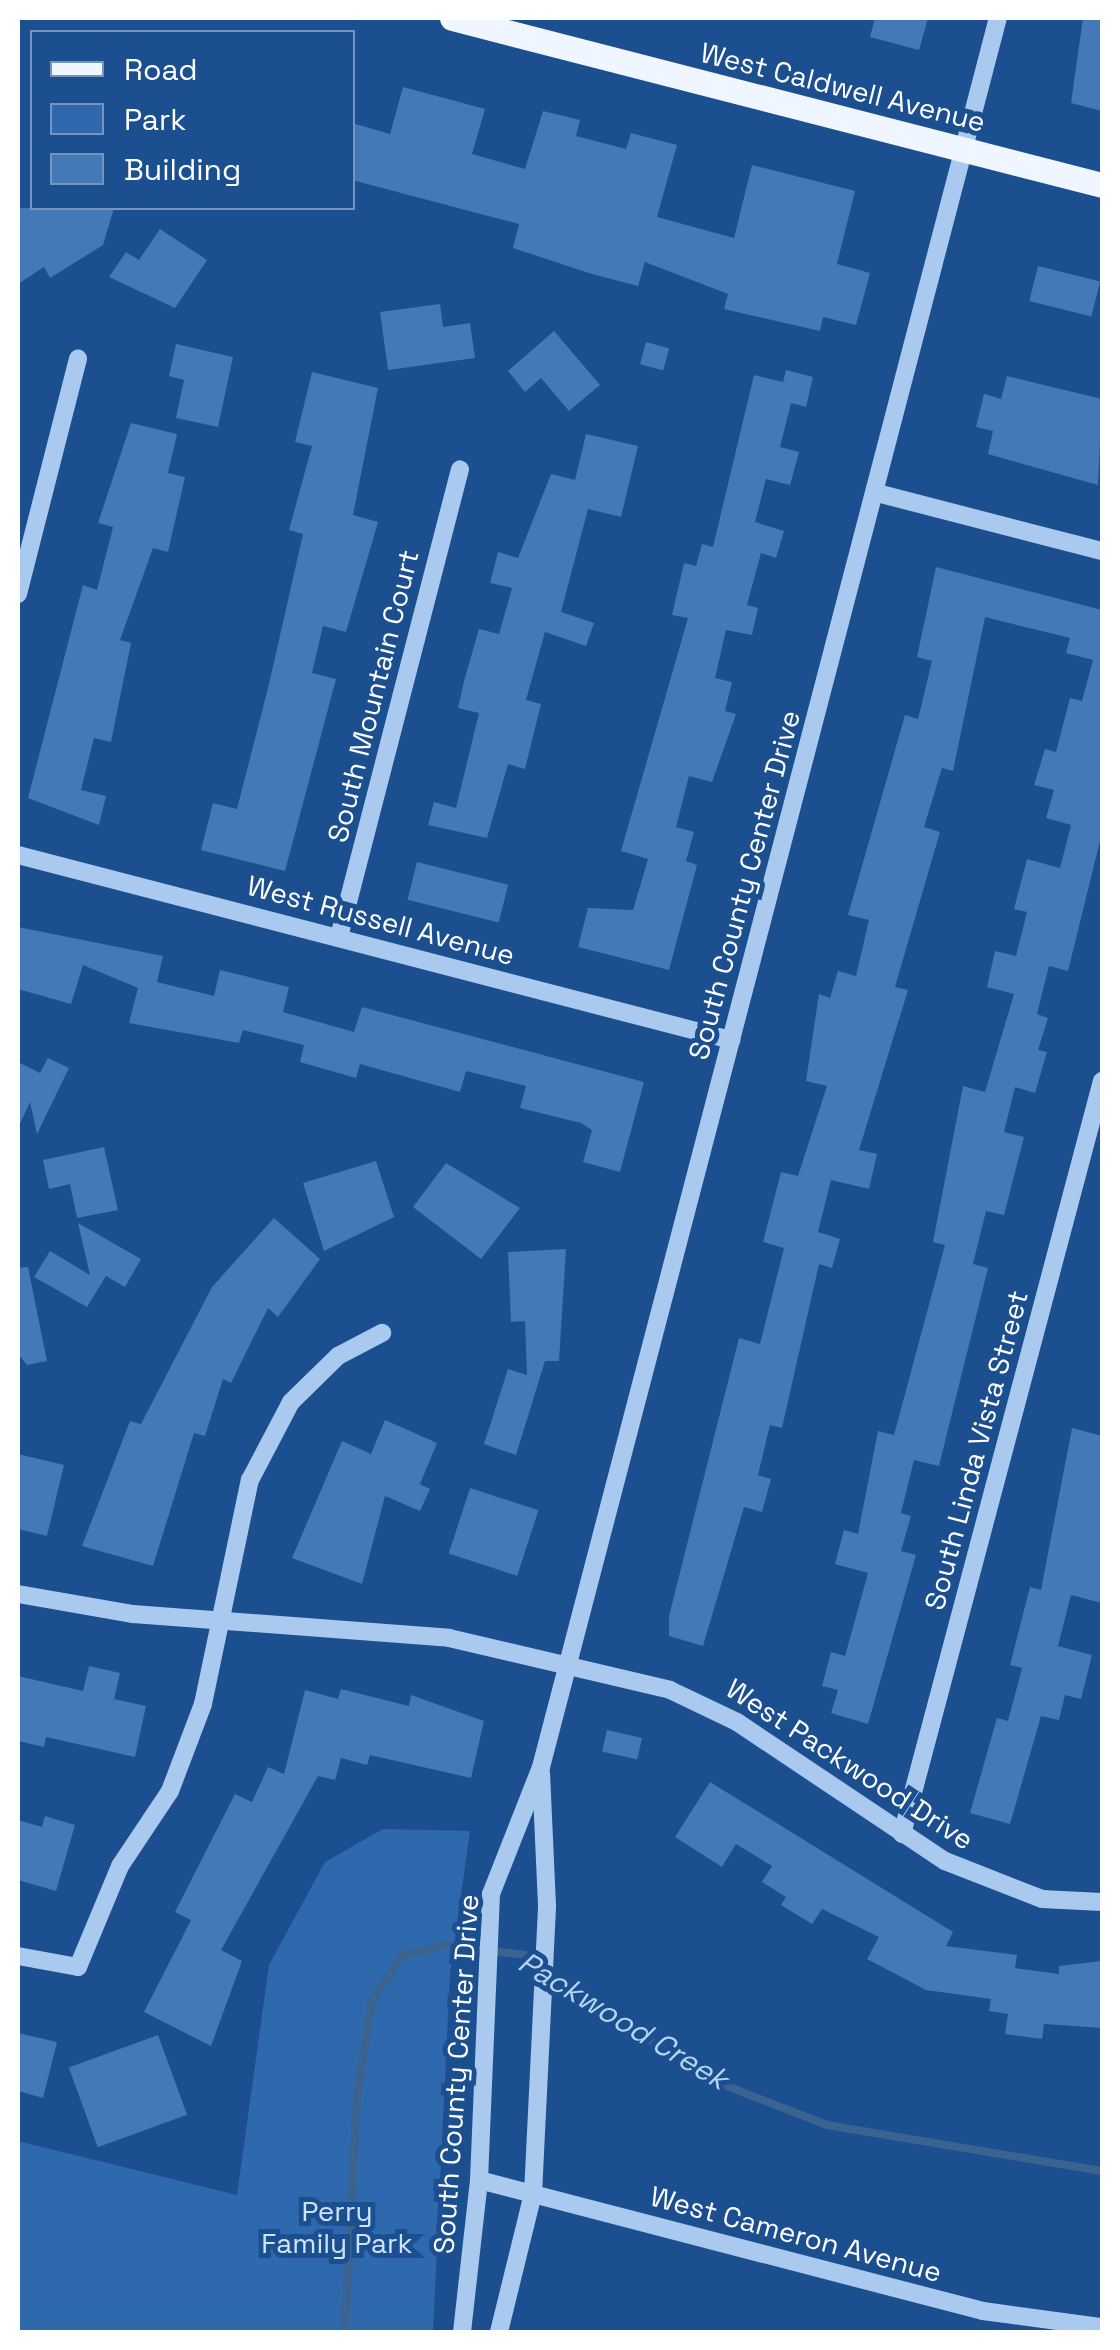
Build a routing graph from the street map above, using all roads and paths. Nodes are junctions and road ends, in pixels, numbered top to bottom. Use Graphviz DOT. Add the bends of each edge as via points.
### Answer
graph roads {
  1 [pos="452,18"];
  2 [pos="998,18"];
  3 [pos="963,148"];
  4 [pos="1102,186"];
  5 [pos="78,359"];
  6 [pos="460,469"];
  7 [pos="876,494"];
  8 [pos="1102,551"];
  9 [pos="18,594"];
  10 [pos="18,855"];
  11 [pos="339,937"];
  12 [pos="731,1040"];
  13 [pos="1102,1081"];
  14 [pos="382,1333"];
  15 [pos="18,1594"];
  16 [pos="219,1619"];
  17 [pos="568,1665"];
  18 [pos="540,1767"];
  19 [pos="902,1834"];
  20 [pos="1102,1902"];
  21 [pos="18,1956"];
  22 [pos="479,2180"];
  23 [pos="533,2194"];
  24 [pos="1102,2327"];
  25 [pos="462,2332"];
  26 [pos="499,2332"];
  1 -- 3 [label="main road, West Caldwell Avenue"];
  2 -- 3 [label="street, South County Center Drive"];
  3 -- 4 [label="main road, West Caldwell Avenue"];
  3 -- 7 [label="street, South County Center Drive"];
  5 -- 9 [label="street"];
  6 -- 11 [label="street, South Mountain Court"];
  7 -- 8 [label="street"];
  7 -- 12 [label="street, South County Center Drive"];
  10 -- 11 [label="street, West Russell Avenue"];
  11 -- 12 [label="street, West Russell Avenue"];
  12 -- 17 [label="street, South County Center Drive"];
  13 -- 19 [label="street, South Linda Vista Street"];
  14 -- 16 [label="street" via="338,1356 291,1402 250,1480"];
  15 -- 16 [label="street, West Packwood Drive"];
  16 -- 17 [label="street, West Packwood Drive" via="449,1638"];
  16 -- 21 [label="street" via="203,1704 170,1791 120,1866 78,1967"];
  17 -- 18 [label="street, South County Center Drive"];
  17 -- 19 [label="street, West Packwood Drive" via="703,1702"];
  18 -- 22 [label="street, South County Center Drive" via="491,1894"];
  18 -- 23 [label="street, South County Center Drive" via="546,1905"];
  19 -- 20 [label="street, West Packwood Drive" via="997,1886"];
  22 -- 23 [label="street, West Cameron Avenue"];
  22 -- 25 [label="street, South County Center Drive"];
  23 -- 24 [label="street, West Cameron Avenue" via="983,2311"];
  23 -- 26 [label="street, South County Center Drive"];
}
